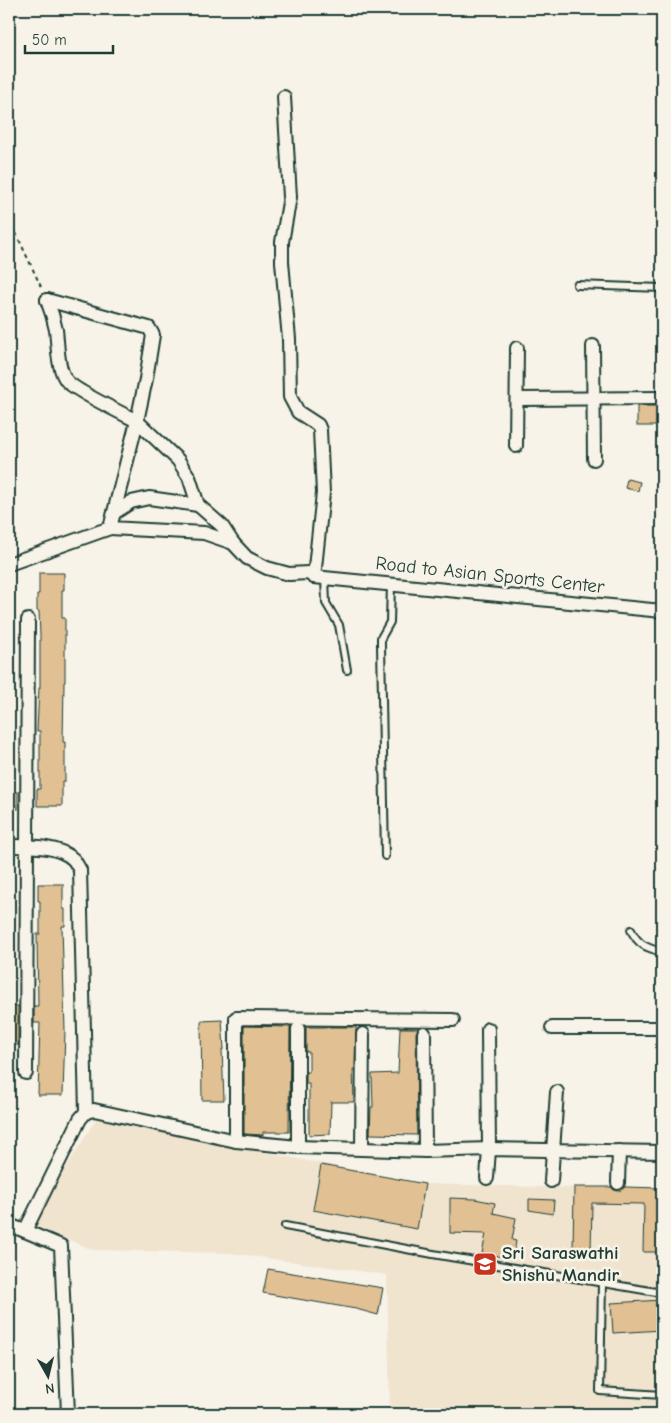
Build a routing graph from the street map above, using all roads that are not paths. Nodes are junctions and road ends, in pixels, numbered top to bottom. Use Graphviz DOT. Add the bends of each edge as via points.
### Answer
graph roads {
  1 [pos="284,97"];
  2 [pos="577,285"];
  3 [pos="662,288"];
  4 [pos="593,346"];
  5 [pos="517,348"];
  6 [pos="594,398"];
  7 [pos="662,398"];
  8 [pos="517,399"];
  9 [pos="136,421"];
  10 [pos="516,446"];
  11 [pos="594,458"];
  12 [pos="198,505"];
  13 [pos="114,513"];
  14 [pos="110,528"];
  15 [pos="233,543"];
  16 [pos="9,564"];
  17 [pos="320,578"];
  18 [pos="390,584"];
  19 [pos="662,611"];
  20 [pos="28,620"];
  21 [pos="348,670"];
  22 [pos="9,846"];
  23 [pos="27,846"];
  24 [pos="384,856"];
  25 [pos="631,930"];
  26 [pos="662,952"];
  27 [pos="453,1020"];
  28 [pos="552,1028"];
  29 [pos="662,1028"];
  30 [pos="488,1029"];
  31 [pos="298,1030"];
  32 [pos="424,1033"];
  33 [pos="363,1034"];
  34 [pos="26,1073"];
  35 [pos="557,1092"];
  36 [pos="86,1112"];
  37 [pos="236,1141"];
  38 [pos="298,1147"];
  39 [pos="362,1148"];
  40 [pos="489,1149"];
  41 [pos="554,1150"];
  42 [pos="425,1151"];
  43 [pos="619,1151"];
  44 [pos="662,1152"];
  45 [pos="488,1178"];
  46 [pos="551,1181"];
  47 [pos="618,1183"];
  48 [pos="9,1225"];
  49 [pos="285,1226"];
  50 [pos="25,1231"];
  51 [pos="602,1283"];
  52 [pos="662,1292"];
  53 [pos="662,1395"];
  54 [pos="68,1414"];
  1 -- 17 [label="street" via="290,197 282,262 290,396 298,412 318,425 320,430 323,493"];
  2 -- 3 [label="lane"];
  4 -- 6 [label="street"];
  5 -- 8 [label="street"];
  6 -- 7 [label="street"];
  6 -- 8 [label="street"];
  6 -- 11 [label="street"];
  8 -- 10 [label="street"];
  9 -- 9 [label="street" via="152,331 47,300 66,380"];
  9 -- 12 [label="street" via="178,460 189,477"];
  9 -- 13 [label="street"];
  12 -- 13 [label="street" via="149,498 131,502"];
  12 -- 15 [label="street" via="222,526"];
  13 -- 14 [label="street"];
  14 -- 15 [label="street" via="204,533"];
  14 -- 16 [label="street"];
  15 -- 17 [label="street, Road to Asian Sports Center" via="247,558 267,568 289,574 308,573"];
  17 -- 18 [label="street, Road to Asian Sports Center"];
  17 -- 21 [label="lane" via="326,603 339,625"];
  18 -- 19 [label="street, Road to Asian Sports Center"];
  18 -- 24 [label="lane" via="390,622 381,645"];
  20 -- 23 [label="street"];
  22 -- 23 [label="street"];
  23 -- 34 [label="street"];
  23 -- 36 [label="street" via="64,854 74,860 80,870"];
  25 -- 26 [label="lane" via="644,947"];
  27 -- 37 [label="street" via="236,1018"];
  28 -- 29 [label="street"];
  30 -- 40 [label="street"];
  31 -- 38 [label="street"];
  32 -- 42 [label="street"];
  33 -- 39 [label="street"];
  35 -- 41 [label="street"];
  36 -- 37 [label="street" via="94,1110"];
  36 -- 50 [label="street" via="80,1118"];
  37 -- 38 [label="street"];
  38 -- 39 [label="street"];
  39 -- 42 [label="street"];
  40 -- 41 [label="street"];
  40 -- 42 [label="street"];
  40 -- 45 [label="street"];
  41 -- 43 [label="street"];
  41 -- 46 [label="street"];
  43 -- 44 [label="street"];
  43 -- 47 [label="street"];
  48 -- 50 [label="street"];
  49 -- 51 [label="lane"];
  50 -- 54 [label="street" via="61,1246"];
  51 -- 52 [label="lane"];
  51 -- 53 [label="lane" via="600,1391"];
}
